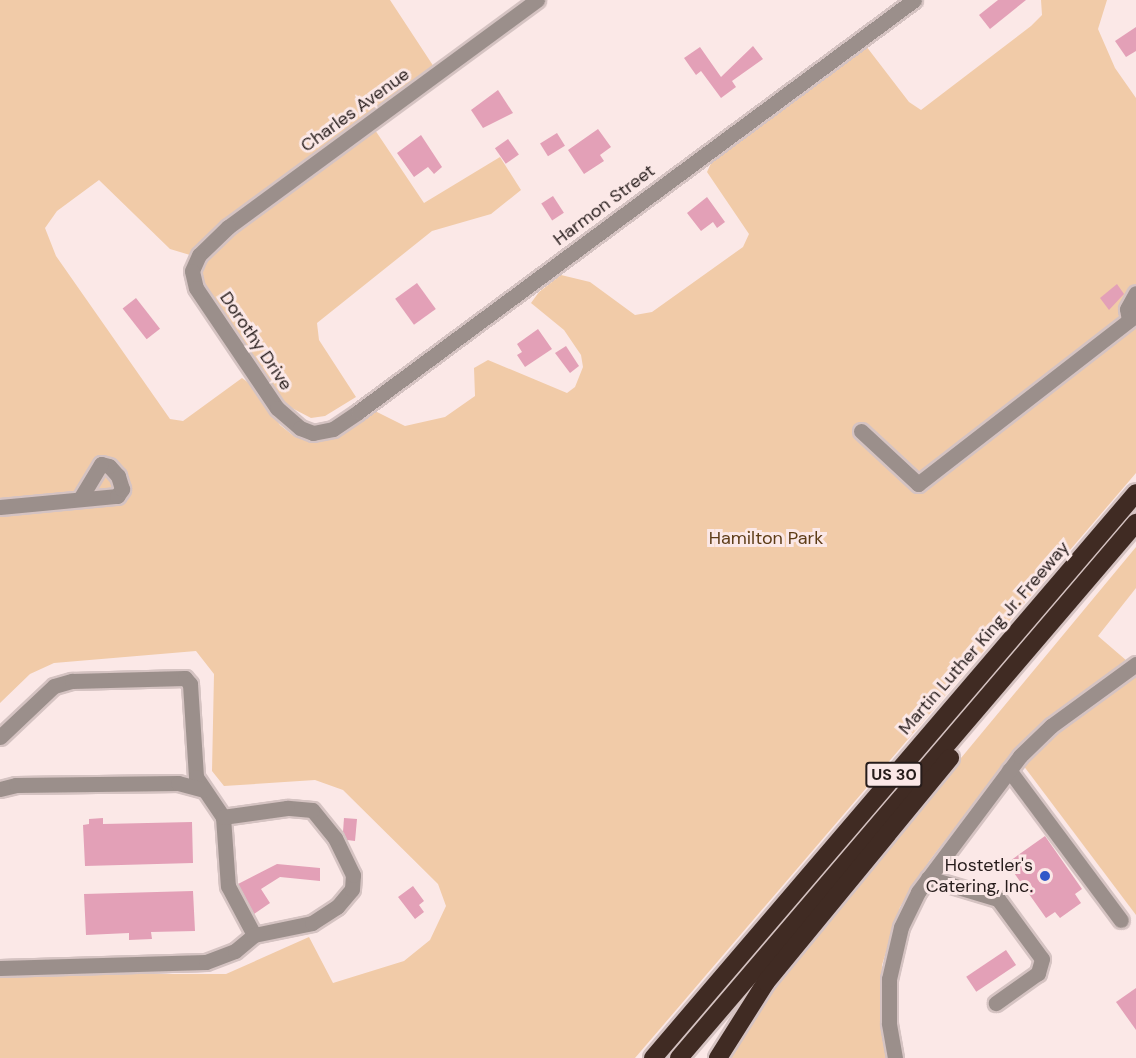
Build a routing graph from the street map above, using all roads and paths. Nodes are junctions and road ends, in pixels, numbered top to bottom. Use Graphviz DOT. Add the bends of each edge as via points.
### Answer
graph roads {
  1 [pos="537,0"];
  2 [pos="915,0"];
  3 [pos="199,255"];
  4 [pos="1136,293"];
  5 [pos="1133,318"];
  6 [pos="861,431"];
  7 [pos="313,433"];
  8 [pos="1136,493"];
  9 [pos="81,497"];
  10 [pos="0,507"];
  11 [pos="1136,523"];
  12 [pos="1109,555"];
  13 [pos="1136,664"];
  14 [pos="0,737"];
  15 [pos="1009,770"];
  16 [pos="0,789"];
  17 [pos="204,790"];
  18 [pos="223,817"];
  19 [pos="928,878"];
  20 [pos="1121,920"];
  21 [pos="254,935"];
  22 [pos="0,968"];
  23 [pos="996,1003"];
  24 [pos="654,1058"];
  25 [pos="679,1058"];
  26 [pos="718,1058"];
  27 [pos="895,1058"];
  1 -- 3 [label="street, Charles Avenue" via="228,227"];
  2 -- 7 [label="street, Harmon Street" via="358,412 333,429"];
  3 -- 7 [label="street, Dorothy Drive" via="192,272 196,288 287,421"];
  4 -- 5 [label="street" via="1127,309"];
  5 -- 6 [label="street" via="918,484"];
  8 -- 24 [label="highway, Martin Luther King Jr. Freeway / US 30"];
  9 -- 10 [label="street" via="57,504"];
  11 -- 12 [label="highway, US 30"];
  12 -- 25 [label="highway, US 30"];
  12 -- 26 [label="highway" via="1027,665 778,966 738,1021"];
  13 -- 15 [label="street" via="1051,726"];
  14 -- 17 [label="street" via="54,686 72,681 185,678 190,684 194,767"];
  15 -- 19 [label="street"];
  15 -- 20 [label="street"];
  16 -- 17 [label="street" via="16,785 178,783"];
  17 -- 18 [label="street"];
  18 -- 21 [label="street" via="228,886"];
  18 -- 21 [label="street" via="288,808 312,810 335,838 353,875 352,889 325,916 300,928"];
  19 -- 23 [label="street" via="998,899 1042,959 1038,973"];
  19 -- 27 [label="street" via="908,910 891,962 887,999"];
  21 -- 22 [label="street" via="235,951 206,962"];
}
